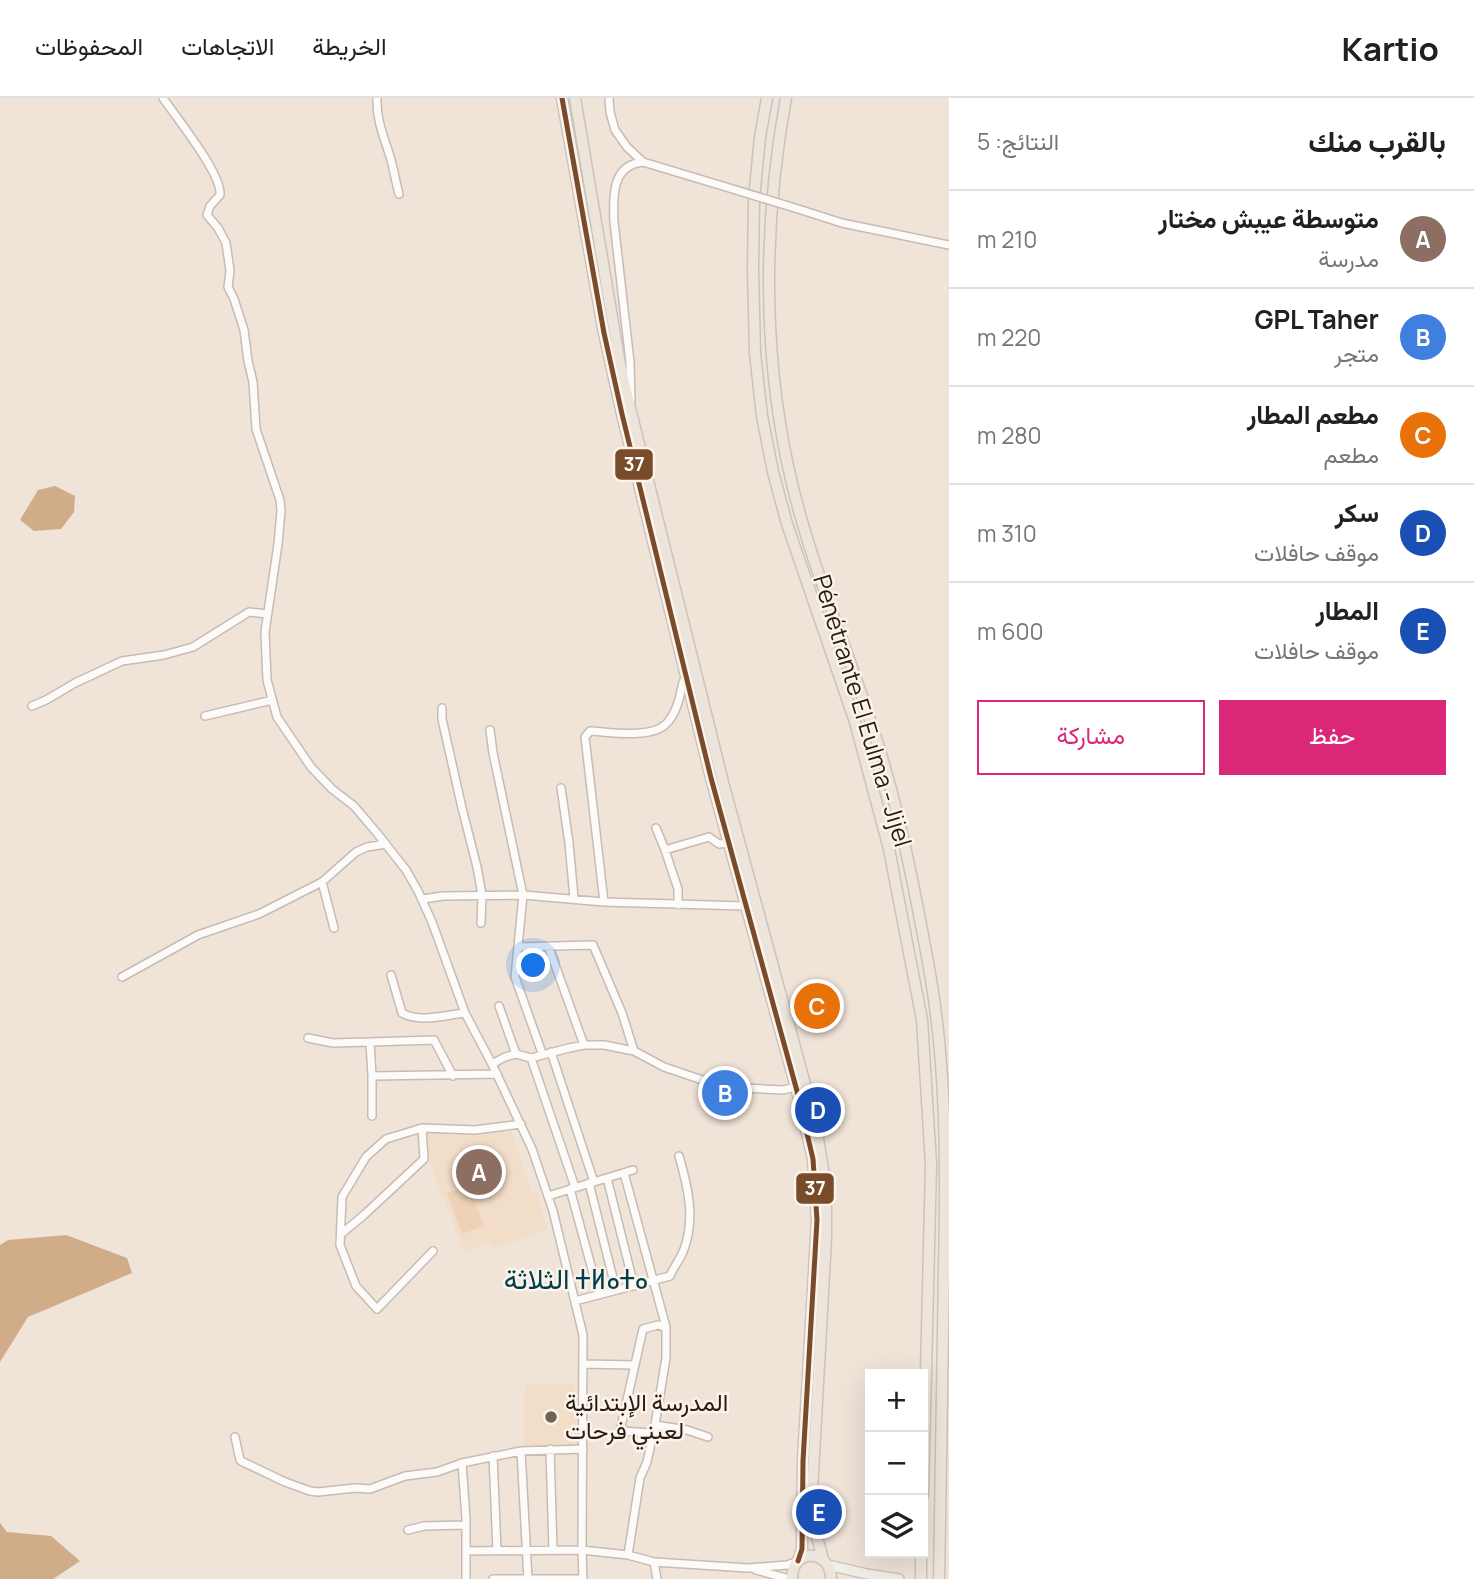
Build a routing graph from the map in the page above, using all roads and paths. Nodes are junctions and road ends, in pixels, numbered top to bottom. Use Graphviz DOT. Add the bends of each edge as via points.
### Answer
graph roads {
  1 [pos="163,98"];
  2 [pos="377,98"];
  3 [pos="562,98"];
  4 [pos="575,98"];
  5 [pos="609,98"];
  6 [pos="767,98"];
  7 [pos="786,98"];
  8 [pos="643,162"];
  9 [pos="399,194"];
  10 [pos="949,245"];
  11 [pos="630,408"];
  12 [pos="267,614"];
  13 [pos="687,680"];
  14 [pos="272,700"];
  15 [pos="32,706"];
  16 [pos="442,708"];
  17 [pos="205,716"];
  18 [pos="490,730"];
  19 [pos="561,788"];
  20 [pos="656,828"];
  21 [pos="729,843"];
  22 [pos="386,844"];
  23 [pos="665,850"];
  24 [pos="322,882"];
  25 [pos="482,895"];
  26 [pos="523,895"];
  27 [pos="574,898"];
  28 [pos="422,899"];
  29 [pos="604,902"];
  30 [pos="678,905"];
  31 [pos="746,906"];
  32 [pos="481,923"];
  33 [pos="334,928"];
  34 [pos="518,947"];
  35 [pos="549,948"];
  36 [pos="391,975"];
  37 [pos="122,977"];
  38 [pos="499,1006"];
  39 [pos="465,1013"];
  40 [pos="308,1038"];
  41 [pos="370,1042"];
  42 [pos="584,1045"];
  43 [pos="635,1051"];
  44 [pos="547,1053"];
  45 [pos="516,1054"];
  46 [pos="531,1058"];
  47 [pos="492,1064"];
  48 [pos="497,1074"];
  49 [pos="372,1076"];
  50 [pos="453,1076"];
  51 [pos="796,1087"];
  52 [pos="372,1116"];
  53 [pos="521,1125"];
  54 [pos="422,1128"];
  55 [pos="678,1156"];
  56 [pos="633,1170"];
  57 [pos="624,1173"];
  58 [pos="607,1178"];
  59 [pos="591,1183"];
  60 [pos="573,1188"];
  61 [pos="548,1196"];
  62 [pos="341,1234"];
  63 [pos="433,1251"];
  64 [pos="653,1281"];
  65 [pos="634,1286"];
  66 [pos="616,1290"];
  67 [pos="599,1295"];
  68 [pos="575,1301"];
  69 [pos="377,1309"];
  70 [pos="384,1315"];
  71 [pos="666,1327"];
  72 [pos="583,1364"];
  73 [pos="635,1365"];
  74 [pos="654,1429"];
  75 [pos="925,1432"];
  76 [pos="235,1437"];
  77 [pos="708,1437"];
  78 [pos="550,1449"];
  79 [pos="583,1449"];
  80 [pos="521,1451"];
  81 [pos="493,1456"];
  82 [pos="461,1462"];
  83 [pos="466,1525"];
  84 [pos="408,1530"];
  85 [pos="497,1550"];
  86 [pos="526,1550"];
  87 [pos="553,1550"];
  88 [pos="582,1550"];
  89 [pos="466,1551"];
  90 [pos="628,1555"];
  91 [pos="921,1558"];
  92 [pos="798,1561"];
  93 [pos="654,1562"];
  94 [pos="825,1562"];
  95 [pos="748,1568"];
  96 [pos="528,1578"];
  97 [pos="466,1579"];
  98 [pos="494,1579"];
  99 [pos="583,1579"];
  100 [pos="657,1579"];
  101 [pos="791,1579"];
  102 [pos="831,1579"];
  103 [pos="900,1579"];
  104 [pos="921,1579"];
  105 [pos="939,1579"];
  1 -- 12 [label="street" via="211,167 221,190 207,210 226,243 228,287 246,341 256,429 280,500"];
  2 -- 9 [label="street"];
  3 -- 13 [label="highway" via="604,333"];
  4 -- 11 [label="highway"];
  5 -- 8 [label="street" via="615,130"];
  6 -- 75 [label="highway, Pénétrante El Eulma - Jijel" via="754,198 755,353 762,416 787,524 855,722 889,849 922,1020 931,1165"];
  7 -- 105 [label="highway, Pénétrante El Eulma - Jijel" via="778,142 770,277 777,405 801,519 882,755 906,849 937,1016 946,1167"];
  8 -- 10 [label="street, bridge" via="853,226"];
  8 -- 11 [label="street" via="623,171 614,200 630,362"];
  11 -- 94 [label="highway" via="820,1147 826,1209 812,1492 815,1530"];
  12 -- 14 [label="street" via="265,648"];
  12 -- 15 [label="street" via="249,612 193,647 122,662"];
  13 -- 21 [label="highway"];
  13 -- 29 [label="street" via="666,725 631,734 590,731 585,737"];
  14 -- 17 [label="street"];
  14 -- 22 [label="street" via="277,717 311,767 354,806"];
  16 -- 25 [label="street"];
  18 -- 26 [label="street"];
  19 -- 27 [label="street"];
  20 -- 23 [label="street"];
  21 -- 23 [label="street" via="719,844 709,837"];
  21 -- 31 [label="highway"];
  22 -- 24 [label="street" via="356,852"];
  22 -- 28 [label="street"];
  23 -- 30 [label="street" via="678,889"];
  24 -- 33 [label="street"];
  24 -- 37 [label="street" via="259,914 198,935"];
  25 -- 26 [label="street"];
  25 -- 28 [label="street"];
  25 -- 32 [label="street"];
  26 -- 27 [label="street"];
  26 -- 34 [label="street"];
  27 -- 29 [label="street"];
  28 -- 39 [label="street"];
  29 -- 30 [label="street"];
  30 -- 31 [label="street"];
  31 -- 51 [label="highway"];
  34 -- 35 [label="street"];
  34 -- 44 [label="street" via="515,977"];
  35 -- 42 [label="street"];
  35 -- 43 [label="street" via="593,945"];
  36 -- 39 [label="street" via="402,1013 417,1018"];
  38 -- 45 [label="street"];
  39 -- 47 [label="street"];
  40 -- 41 [label="street"];
  41 -- 49 [label="street"];
  41 -- 50 [label="street" via="435,1040"];
  42 -- 43 [label="street"];
  42 -- 44 [label="street"];
  43 -- 51 [label="street" via="664,1067 723,1087"];
  44 -- 46 [label="street"];
  44 -- 59 [label="street"];
  45 -- 46 [label="street"];
  45 -- 47 [label="street"];
  46 -- 60 [label="street"];
  47 -- 48 [label="street"];
  48 -- 50 [label="street"];
  48 -- 53 [label="street"];
  49 -- 50 [label="street"];
  49 -- 52 [label="street"];
  51 -- 92 [label="highway" via="813,1159 817,1220"];
  53 -- 54 [label="street" via="475,1130"];
  53 -- 61 [label="street"];
  54 -- 62 [label="street" via="424,1159"];
  54 -- 62 [label="street" via="386,1139 366,1157 342,1197"];
  55 -- 64 [label="street" via="689,1191 690,1224 683,1252 670,1276"];
  56 -- 57 [label="street"];
  57 -- 58 [label="street"];
  57 -- 64 [label="street"];
  58 -- 59 [label="street"];
  58 -- 65 [label="street"];
  59 -- 60 [label="street"];
  59 -- 66 [label="street"];
  60 -- 61 [label="street"];
  60 -- 67 [label="street"];
  61 -- 68 [label="street"];
  62 -- 69 [label="street" via="340,1245 356,1286"];
  63 -- 69 [label="street"];
  64 -- 65 [label="street"];
  64 -- 71 [label="street"];
  65 -- 66 [label="street"];
  66 -- 67 [label="street"];
  67 -- 68 [label="street"];
  68 -- 72 [label="street" via="583,1335"];
  69 -- 70 [label="street"];
  71 -- 73 [label="street" via="643,1329"];
  71 -- 74 [label="street" via="666,1358"];
  72 -- 73 [label="street"];
  72 -- 79 [label="street"];
  73 -- 74 [label="street" via="620,1431"];
  74 -- 77 [label="street" via="687,1430"];
  74 -- 90 [label="street" via="640,1478"];
  76 -- 82 [label="street" via="243,1462 318,1492 370,1489"];
  78 -- 79 [label="street"];
  78 -- 80 [label="street"];
  78 -- 87 [label="street"];
  79 -- 88 [label="street"];
  80 -- 81 [label="street"];
  80 -- 86 [label="street"];
  81 -- 82 [label="street"];
  81 -- 85 [label="street"];
  82 -- 83 [label="street"];
  83 -- 84 [label="street"];
  83 -- 89 [label="street"];
  85 -- 86 [label="street"];
  85 -- 89 [label="street"];
  86 -- 87 [label="street"];
  86 -- 96 [label="street"];
  87 -- 88 [label="street"];
  88 -- 90 [label="street"];
  88 -- 99 [label="street"];
  89 -- 97 [label="street"];
  90 -- 93 [label="street"];
  91 -- 104 [label="highway"];
  92 -- 94 [label="highway" via="810,1556"];
  92 -- 95 [label="street"];
  92 -- 101 [label="highway"];
  93 -- 95 [label="street"];
  93 -- 100 [label="street"];
  94 -- 102 [label="highway"];
  94 -- 103 [label="main road"];
  95 -- 101 [label="street"];
  96 -- 98 [label="street"];
  96 -- 99 [label="street"];
}
